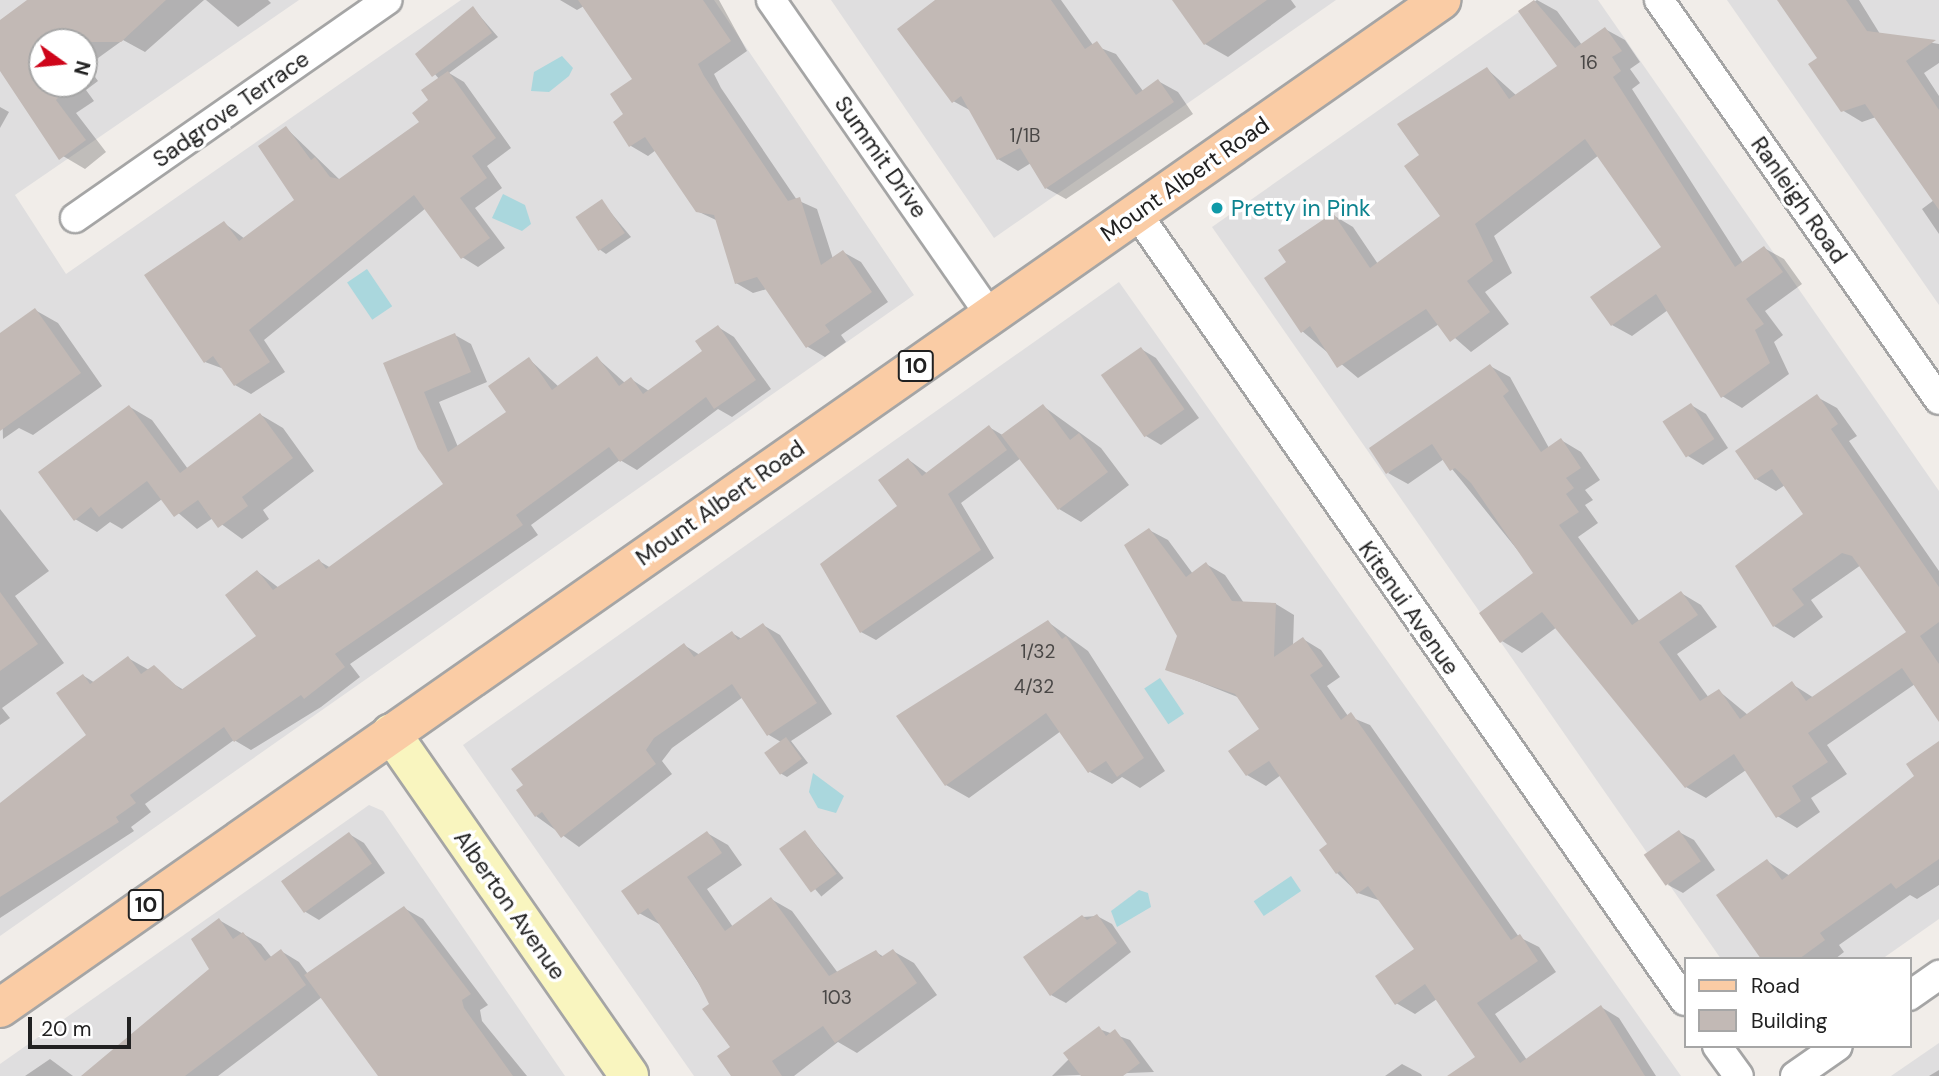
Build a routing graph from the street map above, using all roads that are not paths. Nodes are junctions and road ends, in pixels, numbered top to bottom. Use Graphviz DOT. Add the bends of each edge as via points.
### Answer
graph roads {
  1 [pos="388,0"];
  2 [pos="771,0"];
  3 [pos="1441,0"];
  4 [pos="1659,0"];
  5 [pos="1136,212"];
  6 [pos="75,218"];
  7 [pos="989,314"];
  8 [pos="1939,400"];
  9 [pos="391,733"];
  10 [pos="1939,975"];
  11 [pos="1911,995"];
  12 [pos="1684,1000"];
  13 [pos="0,1008"];
  14 [pos="1718,1048"];
  15 [pos="1835,1048"];
  16 [pos="629,1076"];
  17 [pos="1739,1076"];
  18 [pos="1795,1076"];
  1 -- 6 [label="street, Sadgrove Terrace"];
  2 -- 7 [label="street, Summit Drive"];
  3 -- 5 [label="main road, Mount Albert Road / 10"];
  4 -- 8 [label="street, Ranleigh Road"];
  5 -- 7 [label="main road, Mount Albert Road / 10"];
  5 -- 12 [label="street, Kitenui Avenue"];
  7 -- 9 [label="main road, Mount Albert Road / 10"];
  9 -- 13 [label="main road, Mount Albert Road / 10"];
  9 -- 16 [label="main road, Alberton Avenue"];
  10 -- 11 [label="street"];
  14 -- 17 [label="street"];
  15 -- 18 [label="street"];
}
